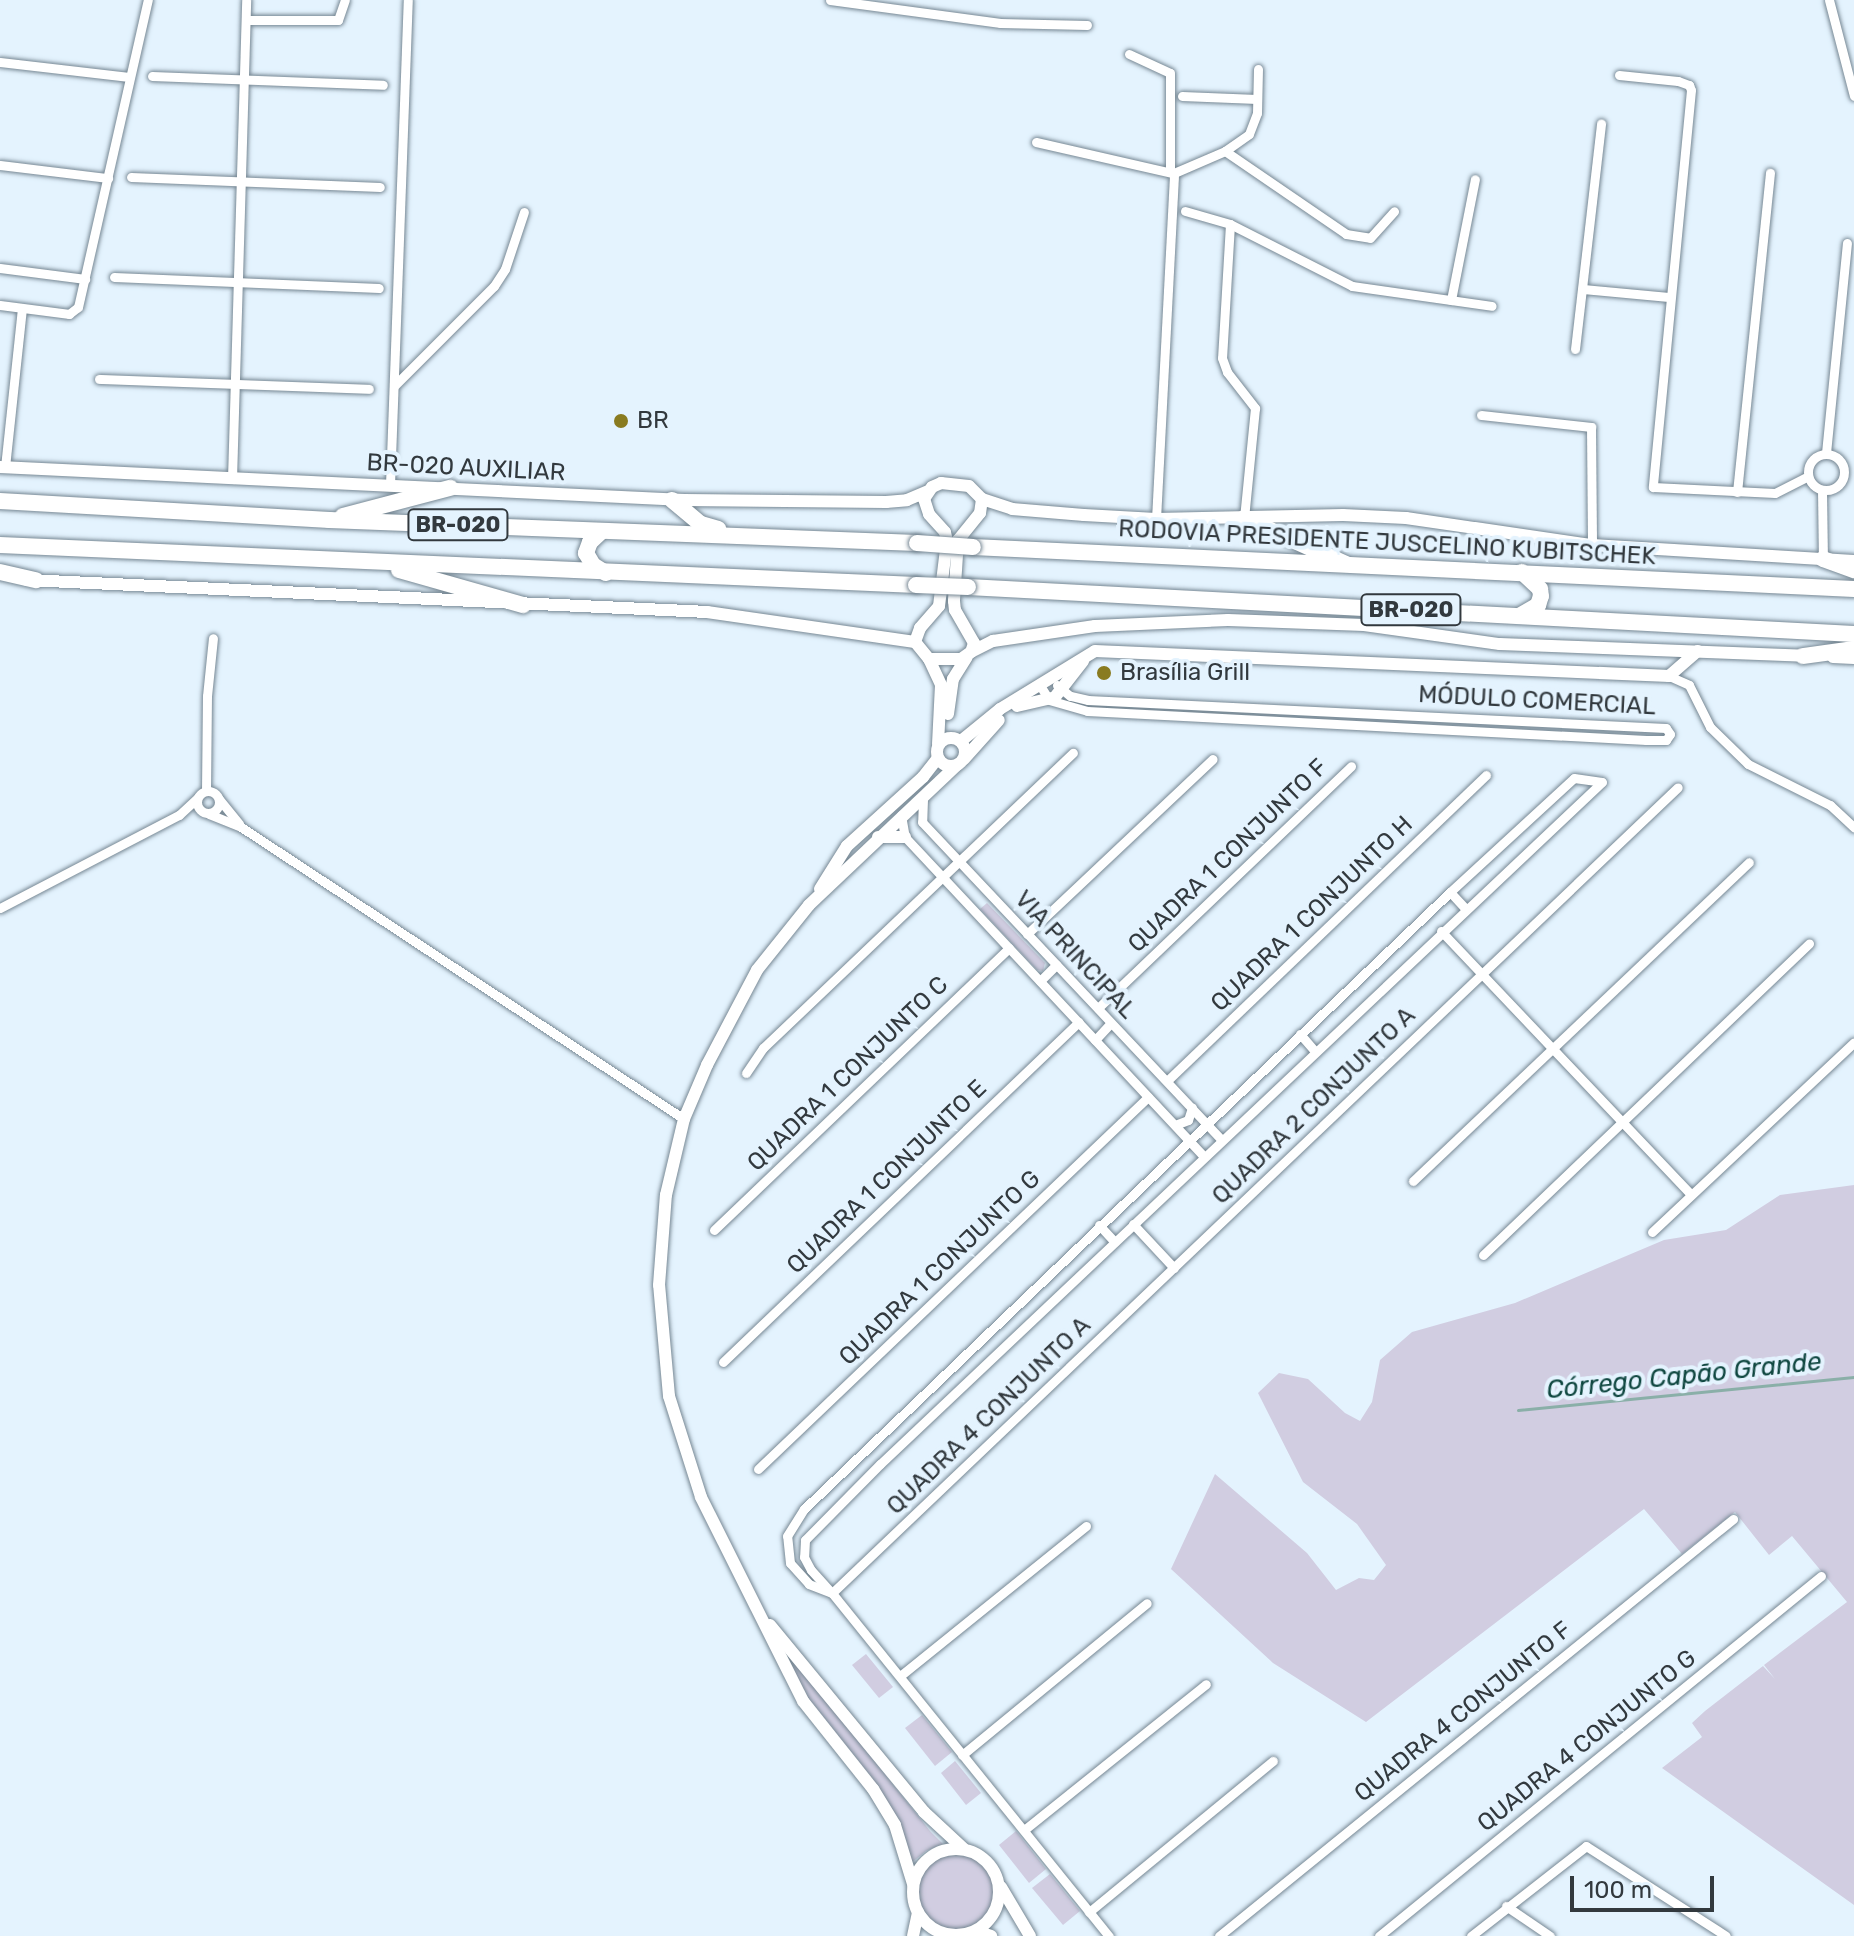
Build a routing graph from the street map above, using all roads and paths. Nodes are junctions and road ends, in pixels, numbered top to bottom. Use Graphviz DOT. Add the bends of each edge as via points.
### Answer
graph roads {
  1 [pos="148,0"];
  2 [pos="246,0"];
  3 [pos="345,0"];
  4 [pos="408,0"];
  5 [pos="830,0"];
  6 [pos="1829,0"];
  7 [pos="246,20"];
  8 [pos="1087,25"];
  9 [pos="1129,54"];
  10 [pos="0,62"];
  11 [pos="1258,69"];
  12 [pos="1619,75"];
  13 [pos="152,76"];
  14 [pos="129,77"];
  15 [pos="245,78"];
  16 [pos="383,85"];
  17 [pos="1182,96"];
  18 [pos="1854,96"];
  19 [pos="1257,99"];
  20 [pos="1601,123"];
  21 [pos="1036,142"];
  22 [pos="1225,151"];
  23 [pos="0,165"];
  24 [pos="1172,173"];
  25 [pos="1770,173"];
  26 [pos="131,177"];
  27 [pos="108,178"];
  28 [pos="1475,179"];
  29 [pos="240,182"];
  30 [pos="380,187"];
  31 [pos="1185,211"];
  32 [pos="1394,211"];
  33 [pos="524,212"];
  34 [pos="1230,224"];
  35 [pos="1847,243"];
  36 [pos="0,268"];
  37 [pos="114,277"];
  38 [pos="85,279"];
  39 [pos="236,281"];
  40 [pos="379,288"];
  41 [pos="1583,289"];
  42 [pos="1669,297"];
  43 [pos="1451,300"];
  44 [pos="0,305"];
  45 [pos="1492,306"];
  46 [pos="22,309"];
  47 [pos="1575,349"];
  48 [pos="99,379"];
  49 [pos="232,386"];
  50 [pos="394,386"];
  51 [pos="369,389"];
  52 [pos="1481,415"];
  53 [pos="4,441"];
  54 [pos="1826,453"];
  55 [pos="2,467"];
  56 [pos="1808,476"];
  57 [pos="232,479"];
  58 [pos="1843,480"];
  59 [pos="1854,484"];
  60 [pos="390,485"];
  61 [pos="450,488"];
  62 [pos="1822,490"];
  63 [pos="928,491"];
  64 [pos="1737,492"];
  65 [pos="982,499"];
  66 [pos="672,500"];
  67 [pos="0,501"];
  68 [pos="1244,518"];
  69 [pos="1156,519"];
  70 [pos="329,520"];
  71 [pos="602,531"];
  72 [pos="743,536"];
  73 [pos="0,545"];
  74 [pos="1592,545"];
  75 [pos="1823,559"];
  76 [pos="1854,561"];
  77 [pos="370,562"];
  78 [pos="1354,567"];
  79 [pos="1854,570"];
  80 [pos="0,572"];
  81 [pos="1522,572"];
  82 [pos="607,574"];
  83 [pos="0,579"];
  84 [pos="36,580"];
  85 [pos="1854,589"];
  86 [pos="523,605"];
  87 [pos="1520,616"];
  88 [pos="1854,634"];
  89 [pos="213,638"];
  90 [pos="915,642"];
  91 [pos="1500,644"];
  92 [pos="1854,649"];
  93 [pos="1698,651"];
  94 [pos="969,654"];
  95 [pos="1803,656"];
  96 [pos="1087,657"];
  97 [pos="1854,658"];
  98 [pos="929,659"];
  99 [pos="1517,669"];
  100 [pos="1669,676"];
  101 [pos="1046,683"];
  102 [pos="1063,691"];
  103 [pos="1049,700"];
  104 [pos="1088,705"];
  105 [pos="1258,714"];
  106 [pos="1411,716"];
  107 [pos="1524,721"];
  108 [pos="1645,727"];
  109 [pos="1410,728"];
  110 [pos="1523,734"];
  111 [pos="955,739"];
  112 [pos="1646,740"];
  113 [pos="938,744"];
  114 [pos="1073,753"];
  115 [pos="938,758"];
  116 [pos="1213,759"];
  117 [pos="960,762"];
  118 [pos="1351,766"];
  119 [pos="1486,775"];
  120 [pos="1678,787"];
  121 [pos="206,791"];
  122 [pos="927,791"];
  123 [pos="900,797"];
  124 [pos="197,798"];
  125 [pos="219,799"];
  126 [pos="205,813"];
  127 [pos="179,815"];
  128 [pos="901,815"];
  129 [pos="241,827"];
  130 [pos="1854,827"];
  131 [pos="878,837"];
  132 [pos="905,837"];
  133 [pos="957,859"];
  134 [pos="1749,862"];
  135 [pos="941,875"];
  136 [pos="1450,892"];
  137 [pos="809,905"];
  138 [pos="0,908"];
  139 [pos="1465,908"];
  140 [pos="1441,931"];
  141 [pos="1027,934"];
  142 [pos="1809,944"];
  143 [pos="1009,948"];
  144 [pos="1056,965"];
  145 [pos="1482,974"];
  146 [pos="1040,981"];
  147 [pos="1098,1008"];
  148 [pos="1079,1022"];
  149 [pos="1111,1023"];
  150 [pos="1300,1034"];
  151 [pos="1095,1040"];
  152 [pos="1854,1042"];
  153 [pos="1551,1046"];
  154 [pos="1315,1051"];
  155 [pos="746,1073"];
  156 [pos="1167,1081"];
  157 [pos="1148,1097"];
  158 [pos="1192,1108"];
  159 [pos="684,1119"];
  160 [pos="1622,1121"];
  161 [pos="1206,1123"];
  162 [pos="1175,1125"];
  163 [pos="1188,1139"];
  164 [pos="1222,1140"];
  165 [pos="1204,1156"];
  166 [pos="1413,1181"];
  167 [pos="1691,1194"];
  168 [pos="1133,1224"];
  169 [pos="1099,1225"];
  170 [pos="714,1230"];
  171 [pos="1652,1232"];
  172 [pos="1115,1242"];
  173 [pos="1483,1255"];
  174 [pos="1174,1268"];
  175 [pos="723,1362"];
  176 [pos="864,1449"];
  177 [pos="880,1464"];
  178 [pos="758,1469"];
  179 [pos="1733,1519"];
  180 [pos="1086,1526"];
  181 [pos="1821,1576"];
  182 [pos="832,1593"];
  183 [pos="1147,1603"];
  184 [pos="757,1609"];
  185 [pos="900,1676"];
  186 [pos="1206,1684"];
  187 [pos="962,1755"];
  188 [pos="1273,1761"];
  189 [pos="1024,1830"];
  190 [pos="964,1849"];
  191 [pos="999,1882"];
  192 [pos="913,1884"];
  193 [pos="1506,1906"];
  194 [pos="1089,1912"];
  195 [pos="918,1913"];
  196 [pos="968,1934"];
  197 [pos="913,1936"];
  198 [pos="991,1936"];
  199 [pos="1030,1936"];
  200 [pos="1109,1936"];
  201 [pos="1219,1936"];
  202 [pos="1379,1936"];
  203 [pos="1471,1936"];
  204 [pos="1550,1936"];
  205 [pos="1726,1936"];
  1 -- 14 [label="street"];
  2 -- 7 [label="street"];
  3 -- 7 [label="street" via="336,20"];
  4 -- 50 [label="street"];
  5 -- 8 [label="street" via="1000,23"];
  6 -- 18 [label="street"];
  7 -- 15 [label="street"];
  9 -- 24 [label="street" via="1170,73"];
  10 -- 14 [label="street"];
  11 -- 19 [label="street"];
  12 -- 42 [label="street" via="1678,81 1691,90"];
  13 -- 15 [label="street"];
  14 -- 27 [label="street"];
  15 -- 16 [label="street"];
  15 -- 29 [label="street"];
  17 -- 19 [label="street"];
  19 -- 22 [label="street" via="1255,125"];
  20 -- 41 [label="street"];
  21 -- 24 [label="street"];
  22 -- 24 [label="street"];
  22 -- 32 [label="street" via="1346,234 1370,238"];
  23 -- 27 [label="street"];
  24 -- 69 [label="street"];
  25 -- 64 [label="street"];
  26 -- 29 [label="street"];
  27 -- 38 [label="street"];
  28 -- 43 [label="street"];
  29 -- 30 [label="street"];
  29 -- 39 [label="street"];
  31 -- 34 [label="street"];
  33 -- 50 [label="street" via="494,286"];
  34 -- 43 [label="street" via="1352,286"];
  34 -- 68 [label="street" via="1222,358 1255,408"];
  35 -- 54 [label="street"];
  36 -- 38 [label="street"];
  37 -- 39 [label="street"];
  38 -- 46 [label="street" via="75,312"];
  39 -- 40 [label="street"];
  39 -- 49 [label="street"];
  41 -- 42 [label="street"];
  41 -- 47 [label="street"];
  42 -- 64 [label="street" via="1653,487"];
  43 -- 45 [label="street"];
  44 -- 46 [label="street"];
  46 -- 53 [label="street"];
  48 -- 49 [label="street"];
  49 -- 51 [label="street"];
  49 -- 57 [label="street"];
  50 -- 60 [label="street"];
  52 -- 74 [label="street" via="1591,427"];
  53 -- 55 [label="street"];
  54 -- 56 [label="street" via="1815,457"];
  54 -- 58 [label="street" via="1838,457"];
  55 -- 57 [label="main road, BR-020 AUXILIAR"];
  56 -- 62 [label="street"];
  56 -- 64 [label="street" via="1775,493"];
  57 -- 60 [label="main road, BR-020 AUXILIAR"];
  58 -- 59 [label="street"];
  58 -- 62 [label="street"];
  60 -- 61 [label="main road, BR-020 AUXILIAR"];
  61 -- 66 [label="main road, BR-020 AUXILIAR"];
  61 -- 70 [label="highway"];
  62 -- 75 [label="street"];
  63 -- 65 [label="main road, BR-020 AUXILIAR" via="941,483 963,484"];
  63 -- 66 [label="main road, BR-020 AUXILIAR" via="886,502"];
  63 -- 90 [label="main road" via="925,507 947,541 939,606"];
  65 -- 69 [label="main road, BR-020 AUXILIAR" via="1012,509"];
  65 -- 94 [label="main road" via="980,513 958,540 954,601 959,619 973,636"];
  66 -- 72 [label="highway" via="701,524"];
  67 -- 70 [label="highway, BR-020"];
  68 -- 69 [label="main road, BR-020 AUXILIAR"];
  68 -- 74 [label="main road, BR-020 AUXILIAR" via="1406,518"];
  68 -- 78 [label="highway"];
  70 -- 71 [label="highway, BR-020"];
  71 -- 72 [label="highway, BR-020"];
  71 -- 82 [label="highway" via="586,553"];
  72 -- 78 [label="highway, RODOVIA PRESIDENTE JUSCELINO KUBITSCHEK / BR-020, bridge"];
  73 -- 77 [label="highway, BR-020"];
  74 -- 75 [label="main road, BR-020 AUXILIAR"];
  75 -- 76 [label="main road, BR-020 AUXILIAR"];
  75 -- 79 [label="highway"];
  77 -- 82 [label="highway, BR-020"];
  77 -- 86 [label="highway"];
  78 -- 81 [label="highway, RODOVIA PRESIDENTE JUSCELINO KUBITSCHEK / BR-020"];
  80 -- 84 [label="highway"];
  81 -- 85 [label="highway, RODOVIA PRESIDENTE JUSCELINO KUBITSCHEK / BR-020"];
  81 -- 87 [label="highway" via="1541,596"];
  82 -- 87 [label="highway, BR-020, bridge"];
  83 -- 84 [label="main road"];
  84 -- 86 [label="main road"];
  86 -- 90 [label="main road" via="707,612"];
  87 -- 88 [label="highway, BR-020"];
  89 -- 121 [label="street"];
  90 -- 98 [label="main road"];
  91 -- 93 [label="main road"];
  91 -- 94 [label="main road" via="1364,625 1228,620 1095,626 993,641"];
  91 -- 99 [label="main road, MÓDULO COMERCIAL"];
  92 -- 95 [label="highway"];
  93 -- 95 [label="main road"];
  93 -- 100 [label="main road, MÓDULO COMERCIAL"];
  94 -- 98 [label="main road" via="952,661"];
  94 -- 111 [label="main road" via="951,685"];
  95 -- 97 [label="main road"];
  96 -- 99 [label="main road, MÓDULO COMERCIAL" via="1109,649"];
  96 -- 101 [label="main road, MÓDULO COMERCIAL"];
  96 -- 102 [label="main road"];
  98 -- 113 [label="main road" via="941,685"];
  99 -- 100 [label="main road, MÓDULO COMERCIAL"];
  100 -- 130 [label="street" via="1689,685 1710,727 1748,764 1830,805"];
  101 -- 102 [label="street, MÓDULO COMERCIAL"];
  101 -- 103 [label="street"];
  101 -- 111 [label="main road, MÓDULO COMERCIAL"];
  102 -- 103 [label="main road"];
  102 -- 104 [label="street, MÓDULO COMERCIAL"];
  103 -- 104 [label="street, MÓDULO COMERCIAL"];
  103 -- 117 [label="main road" via="1017,706"];
  104 -- 105 [label="street, MÓDULO COMERCIAL"];
  105 -- 106 [label="street, MÓDULO COMERCIAL"];
  105 -- 109 [label="street, MÓDULO COMERCIAL"];
  106 -- 107 [label="street, MÓDULO COMERCIAL"];
  106 -- 109 [label="street"];
  107 -- 108 [label="street, MÓDULO COMERCIAL"];
  107 -- 110 [label="street"];
  108 -- 112 [label="street"];
  108 -- 112 [label="street, MÓDULO COMERCIAL" via="1666,728 1670,734 1666,740"];
  109 -- 110 [label="street, MÓDULO COMERCIAL"];
  110 -- 112 [label="street, MÓDULO COMERCIAL"];
  111 -- 113 [label="main road"];
  111 -- 117 [label="main road" via="965,750"];
  113 -- 115 [label="main road"];
  114 -- 133 [label="street"];
  115 -- 117 [label="main road" via="944,764"];
  115 -- 123 [label="main road"];
  116 -- 141 [label="street"];
  117 -- 122 [label="main road"];
  118 -- 147 [label="street, QUADRA 1 CONJUNTO F"];
  119 -- 156 [label="street, QUADRA 1 CONJUNTO H"];
  120 -- 145 [label="street, QUADRA 2 CONJUNTO A"];
  121 -- 124 [label="street"];
  121 -- 125 [label="street"];
  122 -- 128 [label="main road"];
  122 -- 133 [label="street, VIA PRINCIPAL" via="922,822"];
  123 -- 128 [label="main road"];
  123 -- 137 [label="main road" via="847,846"];
  124 -- 126 [label="street"];
  124 -- 127 [label="street"];
  125 -- 126 [label="street" via="216,810"];
  125 -- 129 [label="street"];
  126 -- 127 [label="street"];
  126 -- 129 [label="street"];
  127 -- 138 [label="street"];
  128 -- 131 [label="main road"];
  128 -- 132 [label="street"];
  129 -- 159 [label="street"];
  131 -- 132 [label="main road"];
  131 -- 137 [label="main road"];
  132 -- 135 [label="street, VIA PRINCIPAL"];
  133 -- 135 [label="street"];
  133 -- 141 [label="street, VIA PRINCIPAL"];
  134 -- 153 [label="street"];
  135 -- 143 [label="street, VIA PRINCIPAL"];
  135 -- 155 [label="street" via="763,1048"];
  136 -- 139 [label="street"];
  136 -- 139 [label="street" via="1574,778 1602,782"];
  136 -- 150 [label="street"];
  137 -- 159 [label="main road" via="757,970"];
  139 -- 140 [label="street"];
  140 -- 145 [label="street"];
  140 -- 154 [label="street"];
  141 -- 144 [label="street, VIA PRINCIPAL"];
  142 -- 160 [label="street"];
  143 -- 146 [label="street, VIA PRINCIPAL"];
  143 -- 170 [label="street, QUADRA 1 CONJUNTO C"];
  144 -- 146 [label="street"];
  144 -- 147 [label="street, VIA PRINCIPAL"];
  145 -- 153 [label="street"];
  145 -- 174 [label="street, QUADRA 2 CONJUNTO A"];
  146 -- 148 [label="street, VIA PRINCIPAL"];
  147 -- 149 [label="street, VIA PRINCIPAL"];
  148 -- 151 [label="street, VIA PRINCIPAL"];
  148 -- 175 [label="street, QUADRA 1 CONJUNTO E"];
  149 -- 151 [label="street"];
  149 -- 156 [label="street, VIA PRINCIPAL"];
  150 -- 154 [label="street"];
  150 -- 161 [label="street"];
  151 -- 157 [label="street, VIA PRINCIPAL"];
  152 -- 167 [label="street"];
  153 -- 160 [label="street"];
  153 -- 166 [label="street"];
  154 -- 164 [label="street"];
  156 -- 158 [label="street, VIA PRINCIPAL"];
  157 -- 162 [label="street, VIA PRINCIPAL"];
  157 -- 178 [label="street, QUADRA 1 CONJUNTO G"];
  158 -- 161 [label="street, VIA PRINCIPAL"];
  158 -- 162 [label="street" via="1188,1120"];
  159 -- 184 [label="main road" via="666,1195 659,1285 669,1396 701,1497"];
  160 -- 167 [label="street"];
  160 -- 173 [label="street"];
  161 -- 163 [label="street"];
  161 -- 164 [label="street, VIA PRINCIPAL"];
  162 -- 163 [label="street, VIA PRINCIPAL"];
  163 -- 165 [label="street, VIA PRINCIPAL"];
  163 -- 169 [label="street"];
  164 -- 165 [label="street"];
  165 -- 168 [label="street"];
  167 -- 171 [label="street"];
  168 -- 172 [label="street"];
  168 -- 174 [label="street"];
  169 -- 172 [label="street"];
  169 -- 176 [label="street"];
  172 -- 177 [label="street"];
  174 -- 182 [label="street, QUADRA 4 CONJUNTO A"];
  176 -- 177 [label="street"];
  176 -- 182 [label="street" via="798,1516 787,1536 794,1571"];
  177 -- 182 [label="street" via="805,1540 806,1563"];
  179 -- 201 [label="street, QUADRA 4 CONJUNTO F"];
  180 -- 185 [label="street"];
  181 -- 202 [label="street, QUADRA 4 CONJUNTO G"];
  182 -- 185 [label="street"];
  183 -- 187 [label="street"];
  184 -- 190 [label="main road" via="924,1812"];
  184 -- 192 [label="main road" via="803,1701 883,1803"];
  185 -- 187 [label="street"];
  186 -- 189 [label="street"];
  187 -- 189 [label="street"];
  188 -- 194 [label="street"];
  189 -- 194 [label="street"];
  190 -- 191 [label="main road" via="986,1861"];
  190 -- 192 [label="main road" via="937,1853"];
  191 -- 196 [label="main road" via="996,1910"];
  191 -- 199 [label="main road"];
  192 -- 195 [label="main road"];
  193 -- 203 [label="street"];
  193 -- 204 [label="street"];
  193 -- 205 [label="street" via="1583,1846"];
  194 -- 200 [label="street"];
  195 -- 196 [label="main road" via="943,1934"];
  195 -- 197 [label="main road"];
  196 -- 198 [label="main road"];
}
